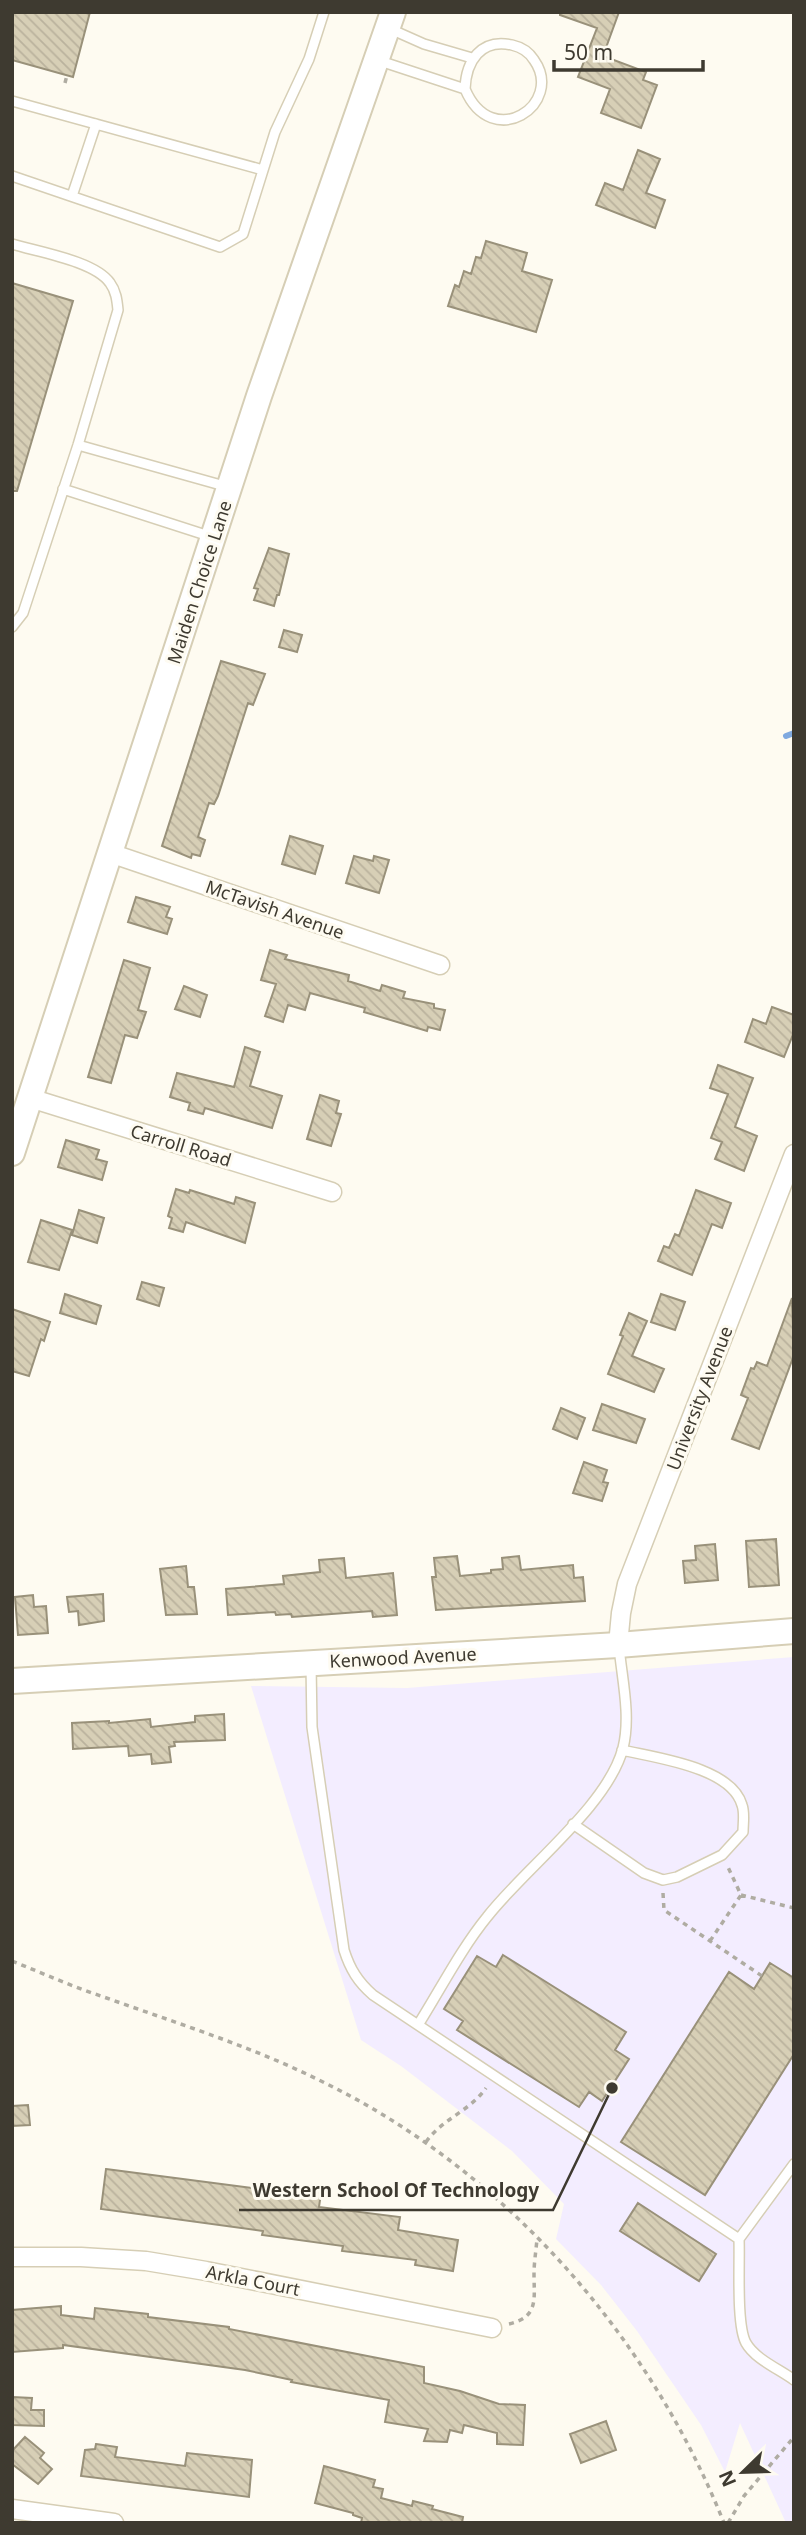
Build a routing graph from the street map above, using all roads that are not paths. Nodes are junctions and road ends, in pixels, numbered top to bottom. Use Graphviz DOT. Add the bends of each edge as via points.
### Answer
graph roads {
  1 [pos="324,12"];
  2 [pos="390,20"];
  3 [pos="472,58"];
  4 [pos="376,60"];
  5 [pos="465,89"];
  6 [pos="12,100"];
  7 [pos="96,124"];
  8 [pos="263,170"];
  9 [pos="12,176"];
  10 [pos="72,196"];
  11 [pos="12,244"];
  12 [pos="78,444"];
  13 [pos="229,488"];
  14 [pos="64,489"];
  15 [pos="213,537"];
  16 [pos="12,627"];
  17 [pos="110,853"];
  18 [pos="440,965"];
  19 [pos="30,1098"];
  20 [pos="12,1153"];
  21 [pos="794,1154"];
  22 [pos="332,1192"];
  23 [pos="794,1631"];
  24 [pos="618,1645"];
  25 [pos="311,1662"];
  26 [pos="12,1681"];
  27 [pos="622,1749"];
  28 [pos="573,1824"];
  29 [pos="418,2025"];
  30 [pos="794,2164"];
  31 [pos="739,2238"];
  32 [pos="12,2257"];
  33 [pos="492,2328"];
  34 [pos="794,2380"];
  35 [pos="12,2509"];
  36 [pos="114,2523"];
  1 -- 8 [label="lane"];
  2 -- 3 [label="lane" via="424,44"];
  2 -- 4 [label="main road, Maiden Choice Lane"];
  3 -- 5 [label="lane" via="465,73"];
  3 -- 5 [label="lane" via="492,45 516,45 539,66 542,82 538,98 514,119 483,115 471,104"];
  4 -- 5 [label="lane"];
  4 -- 13 [label="main road, Maiden Choice Lane"];
  6 -- 7 [label="lane"];
  7 -- 8 [label="lane"];
  7 -- 10 [label="lane"];
  8 -- 10 [label="lane" via="243,234 220,247"];
  9 -- 10 [label="lane"];
  11 -- 12 [label="lane" via="95,269 117,296 118,310"];
  12 -- 13 [label="lane"];
  12 -- 14 [label="lane"];
  13 -- 15 [label="main road, Maiden Choice Lane"];
  14 -- 15 [label="lane"];
  14 -- 16 [label="lane" via="23,614"];
  15 -- 17 [label="main road, Maiden Choice Lane"];
  17 -- 18 [label="street, McTavish Avenue"];
  17 -- 19 [label="main road, Maiden Choice Lane"];
  19 -- 20 [label="main road, Maiden Choice Lane"];
  19 -- 22 [label="street, Carroll Road"];
  21 -- 24 [label="street, University Avenue" via="627,1584"];
  23 -- 24 [label="main road, Kenwood Avenue"];
  24 -- 25 [label="main road, Kenwood Avenue"];
  24 -- 27 [label="lane" via="626,1717"];
  25 -- 26 [label="main road, Kenwood Avenue"];
  25 -- 29 [label="lane" via="312,1727 349,1967 373,1995"];
  27 -- 28 [label="lane" via="612,1776"];
  27 -- 28 [label="lane" via="720,1778 742,1804 743,1832 722,1855 663,1880 644,1873"];
  28 -- 29 [label="lane" via="485,1918"];
  29 -- 31 [label="lane"];
  30 -- 31 [label="lane"];
  31 -- 34 [label="lane" via="741,2326 746,2342"];
  32 -- 33 [label="street, Arkla Court" via="146,2261"];
  35 -- 36 [label="street"];
}
